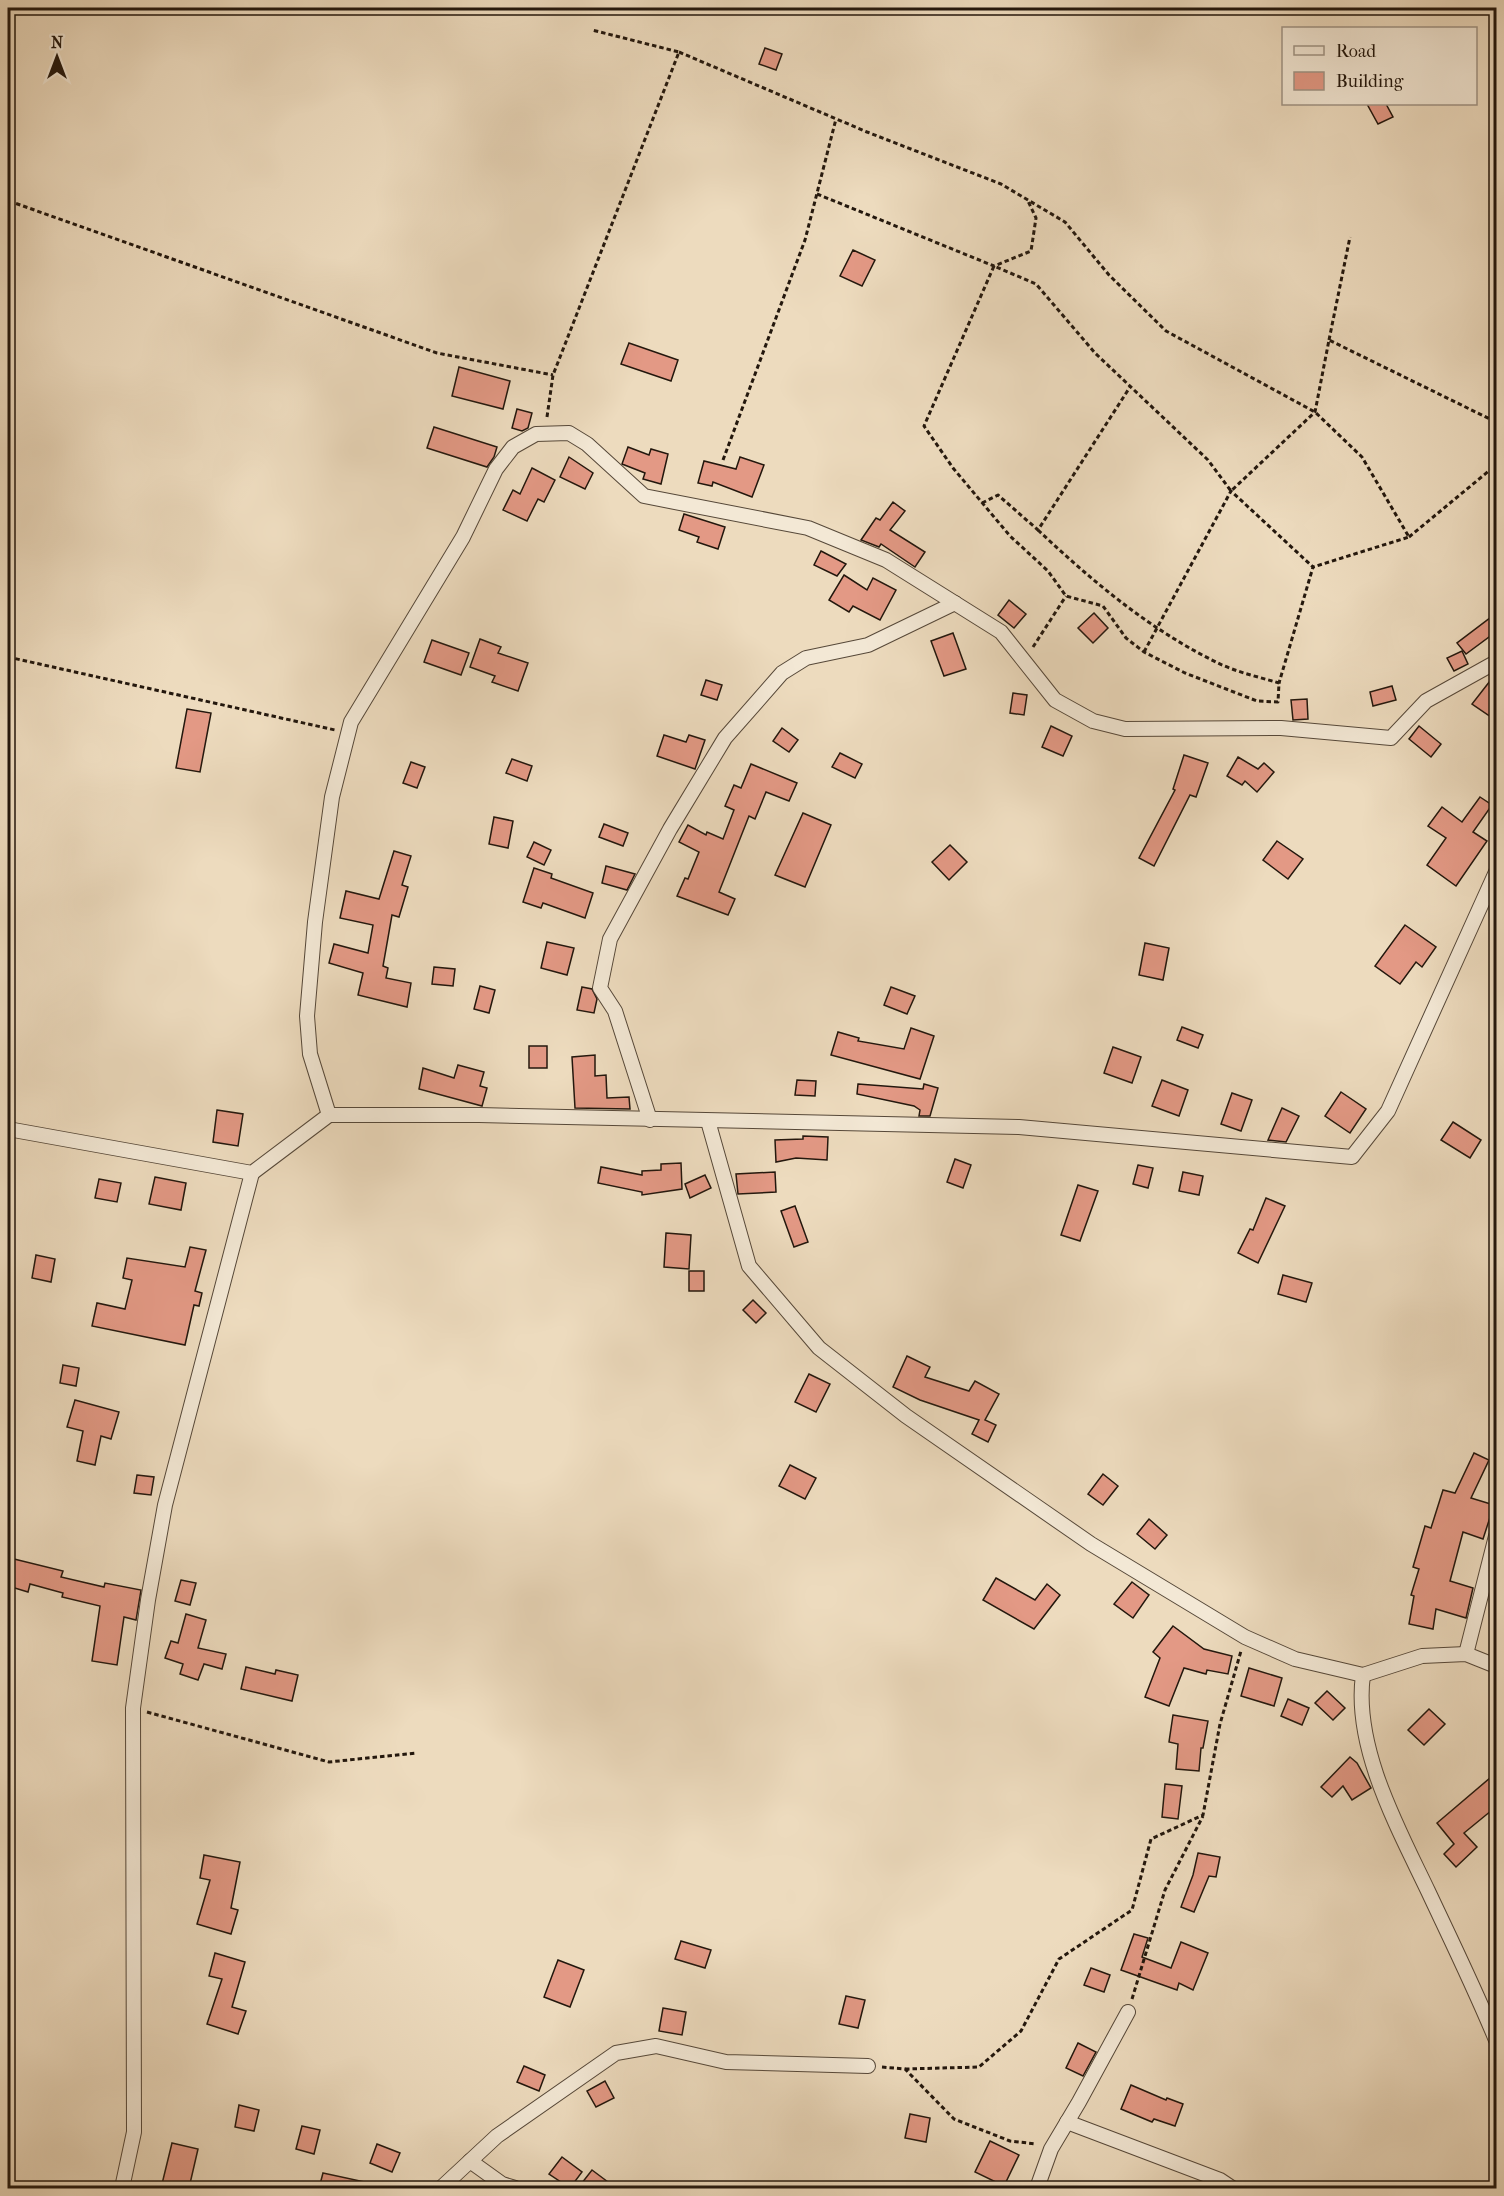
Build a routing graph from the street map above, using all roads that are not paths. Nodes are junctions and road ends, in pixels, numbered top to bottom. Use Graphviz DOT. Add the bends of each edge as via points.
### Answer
graph roads {
  1 [pos="955,603"];
  2 [pos="1497,662"];
  3 [pos="1497,872"];
  4 [pos="329,1115"];
  5 [pos="650,1120"];
  6 [pos="708,1121"];
  7 [pos="8,1129"];
  8 [pos="252,1173"];
  9 [pos="1497,1536"];
  10 [pos="1466,1654"];
  11 [pos="1497,1666"];
  12 [pos="1363,1675"];
  13 [pos="1128,2012"];
  14 [pos="1497,2040"];
  15 [pos="868,2066"];
  16 [pos="1068,2122"];
  17 [pos="470,2161"];
  18 [pos="122,2188"];
  19 [pos="441,2188"];
  20 [pos="515,2188"];
  21 [pos="1037,2188"];
  22 [pos="1232,2188"];
  1 -- 2 [label="street" via="1001,632 1055,700 1093,721 1125,729 1281,728 1391,738 1426,701"];
  1 -- 4 [label="street" via="886,560 808,528 644,496 569,433 536,434 513,447 496,469 463,537 348,732 332,796 307,1016 310,1054"];
  1 -- 5 [label="street" via="868,645 806,658 782,673 725,738 670,829 610,939 600,988 615,1011"];
  3 -- 6 [label="street" via="1388,1111 1352,1157 1019,1127"];
  4 -- 5 [label="street"];
  4 -- 8 [label="street"];
  5 -- 6 [label="street"];
  6 -- 12 [label="street" via="749,1266 819,1348 906,1416 1091,1544 1245,1637 1295,1659"];
  7 -- 8 [label="street"];
  8 -- 18 [label="street" via="165,1505 133,1708 134,2132"];
  9 -- 10 [label="street"];
  10 -- 11 [label="street"];
  10 -- 12 [label="street" via="1422,1656"];
  12 -- 14 [label="street" via="1360,1694 1365,1723 1388,1805"];
  13 -- 16 [label="street"];
  15 -- 17 [label="street" via="726,2062 656,2046 616,2053 497,2136"];
  16 -- 21 [label="street" via="1051,2149"];
  16 -- 22 [label="street"];
  17 -- 19 [label="street"];
  17 -- 20 [label="street" via="502,2184"];
}
